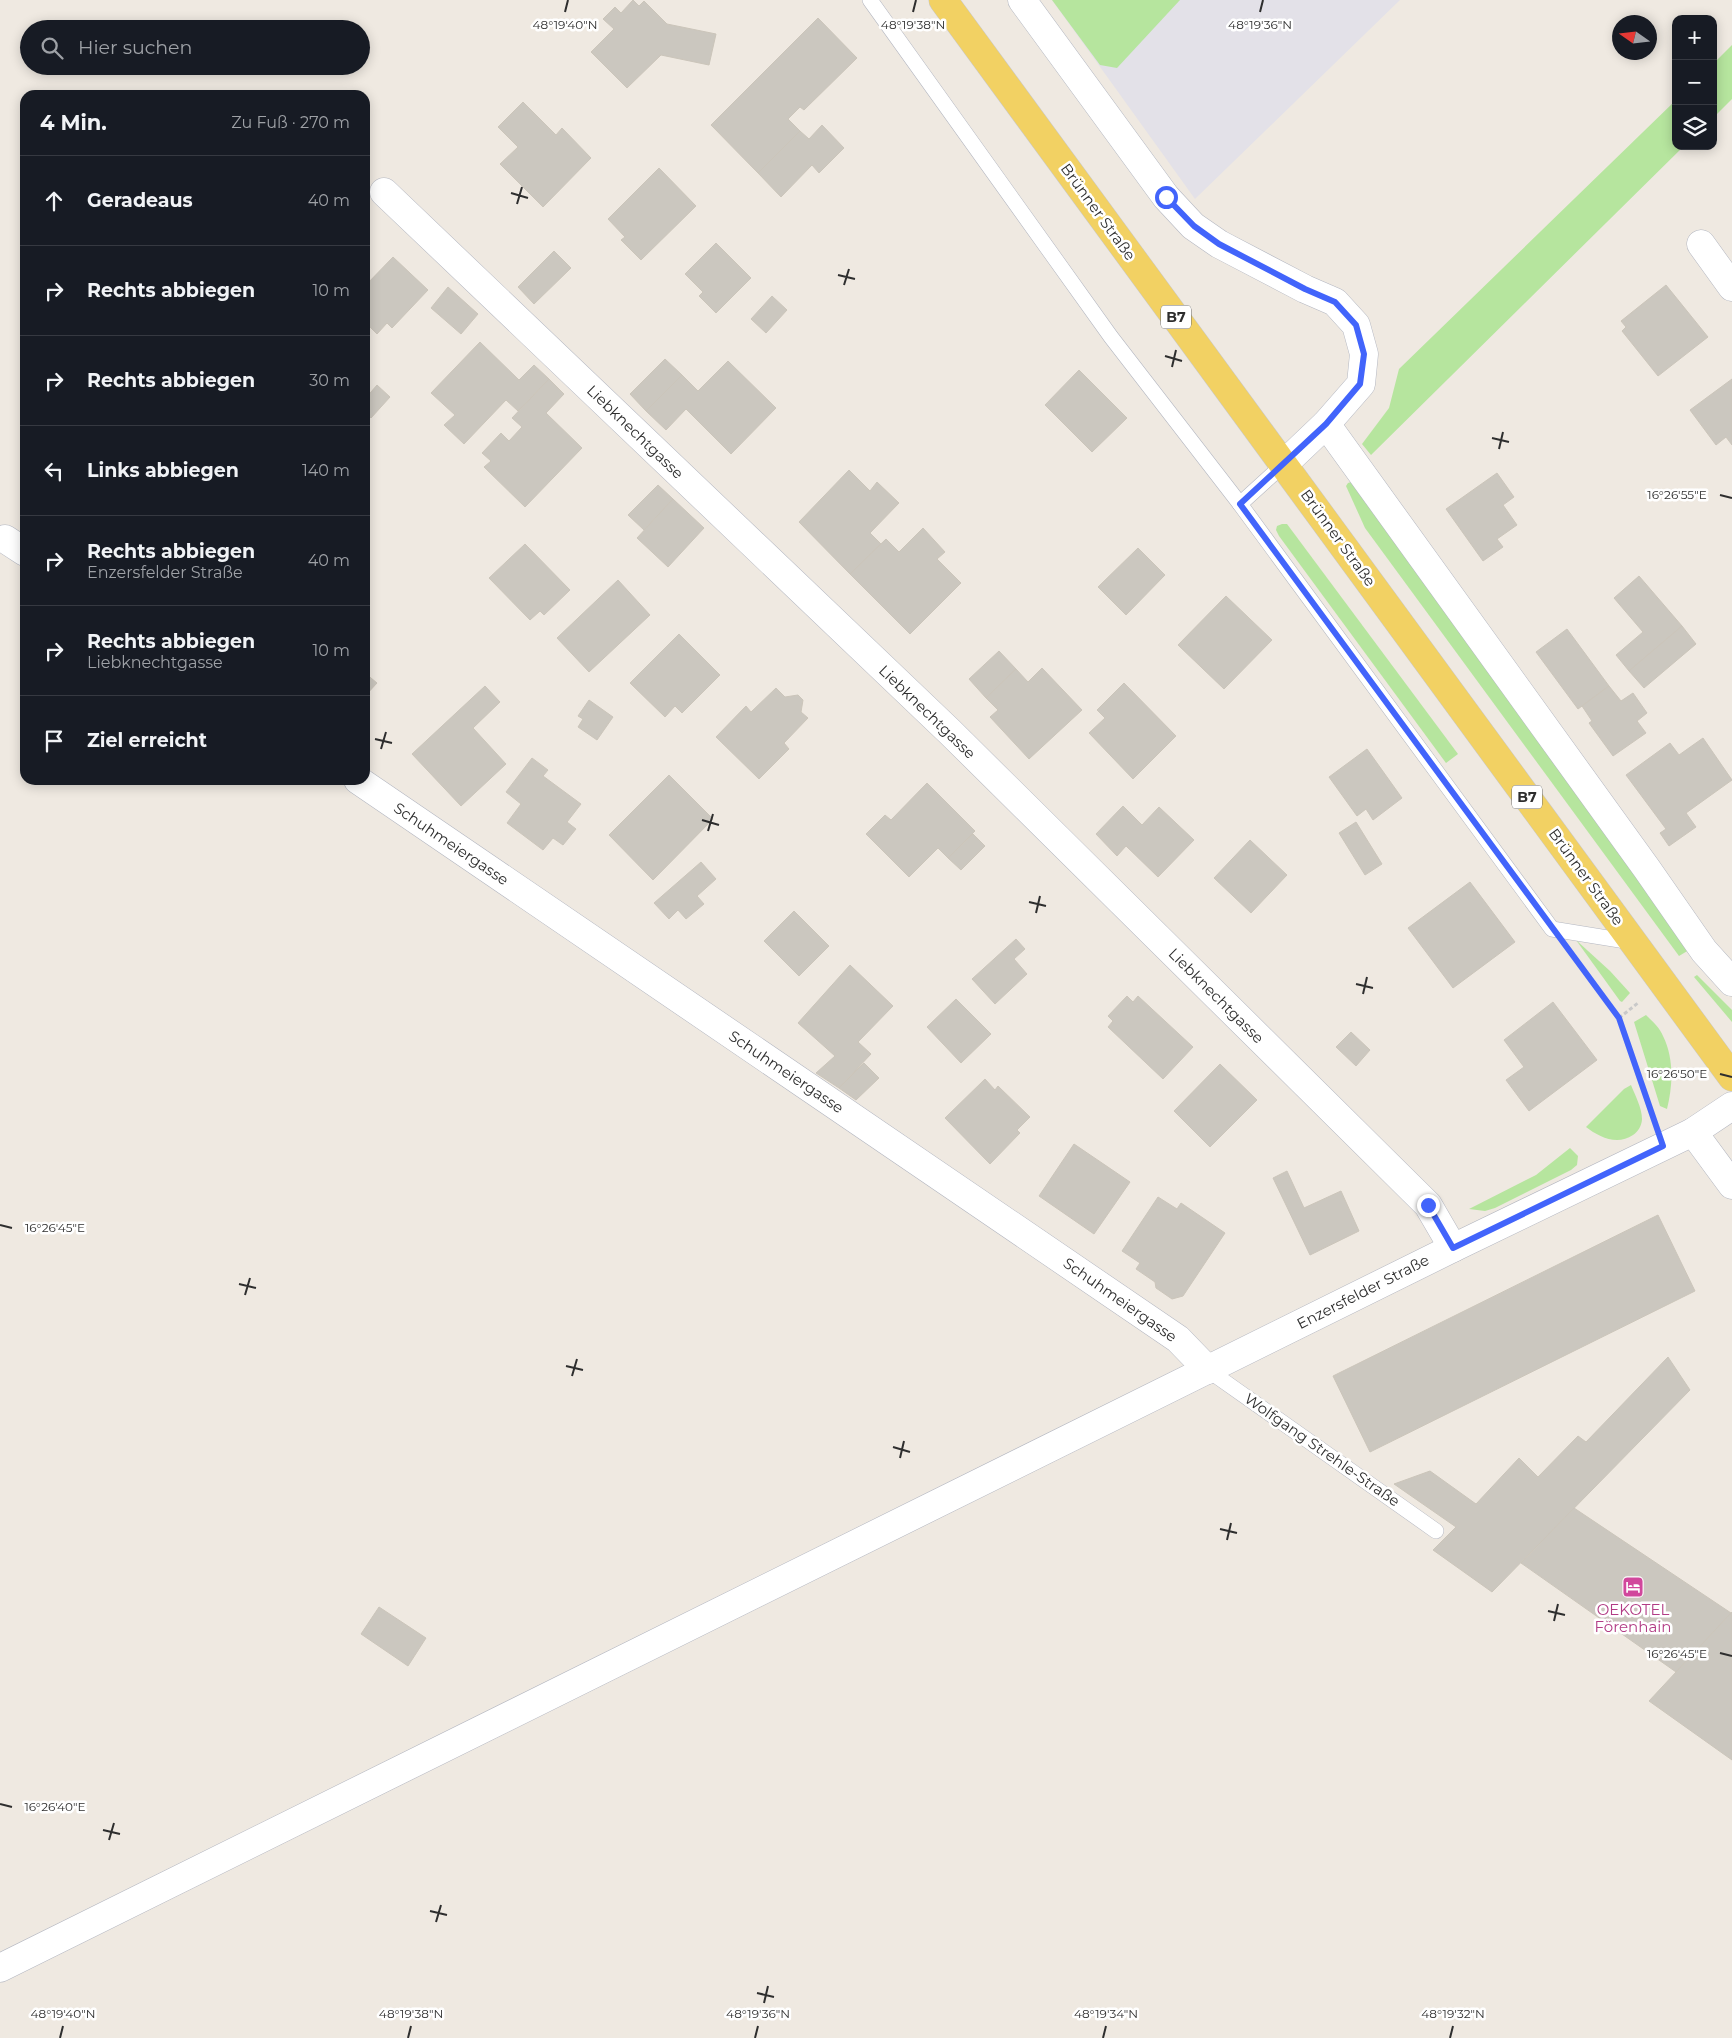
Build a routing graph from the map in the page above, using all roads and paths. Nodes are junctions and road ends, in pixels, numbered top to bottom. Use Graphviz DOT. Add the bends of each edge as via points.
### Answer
graph roads {
  1 [pos="870,0"];
  2 [pos="943,0"];
  3 [pos="1022,0"];
  4 [pos="384,192"];
  5 [pos="1701,244"];
  6 [pos="1732,287"];
  7 [pos="1326,424"];
  8 [pos="1284,464"];
  9 [pos="1240,504"];
  10 [pos="365,785"];
  11 [pos="1552,929"];
  12 [pos="1634,942"];
  13 [pos="1732,982"];
  14 [pos="1732,1077"];
  15 [pos="1732,1106"];
  16 [pos="1693,1132"];
  17 [pos="1663,1146"];
  18 [pos="1732,1186"];
  19 [pos="1453,1248"];
  20 [pos="1208,1370"];
  21 [pos="1436,1531"];
  22 [pos="0,1968"];
  1 -- 9 [label="lane" via="1111,337"];
  2 -- 8 [label="main road, Brünner Straße / B7"];
  3 -- 7 [label="street" via="1166,197 1194,226 1219,244 1335,302 1356,325 1364,354 1360,384"];
  4 -- 19 [label="street, Liebknechtgasse" via="950,732 1428,1205"];
  5 -- 6 [label="street"];
  7 -- 8 [label="street"];
  7 -- 13 [label="street" via="1704,952"];
  8 -- 9 [label="lane"];
  8 -- 12 [label="main road, Brünner Straße / B7"];
  9 -- 11 [label="lane"];
  10 -- 20 [label="street, Schuhmeiergasse" via="1178,1339"];
  11 -- 12 [label="lane"];
  11 -- 17 [label="path" via="1619,1018"];
  12 -- 14 [label="main road, Brünner Straße / B7"];
  15 -- 16 [label="street, Enzersfelder Straße"];
  16 -- 17 [label="street, Enzersfelder Straße"];
  16 -- 18 [label="street"];
  17 -- 19 [label="street, Enzersfelder Straße"];
  19 -- 20 [label="street, Enzersfelder Straße"];
  20 -- 21 [label="lane, Wolfgang Strehle-Straße"];
  20 -- 22 [label="street, Enzersfelder Straße"];
}
